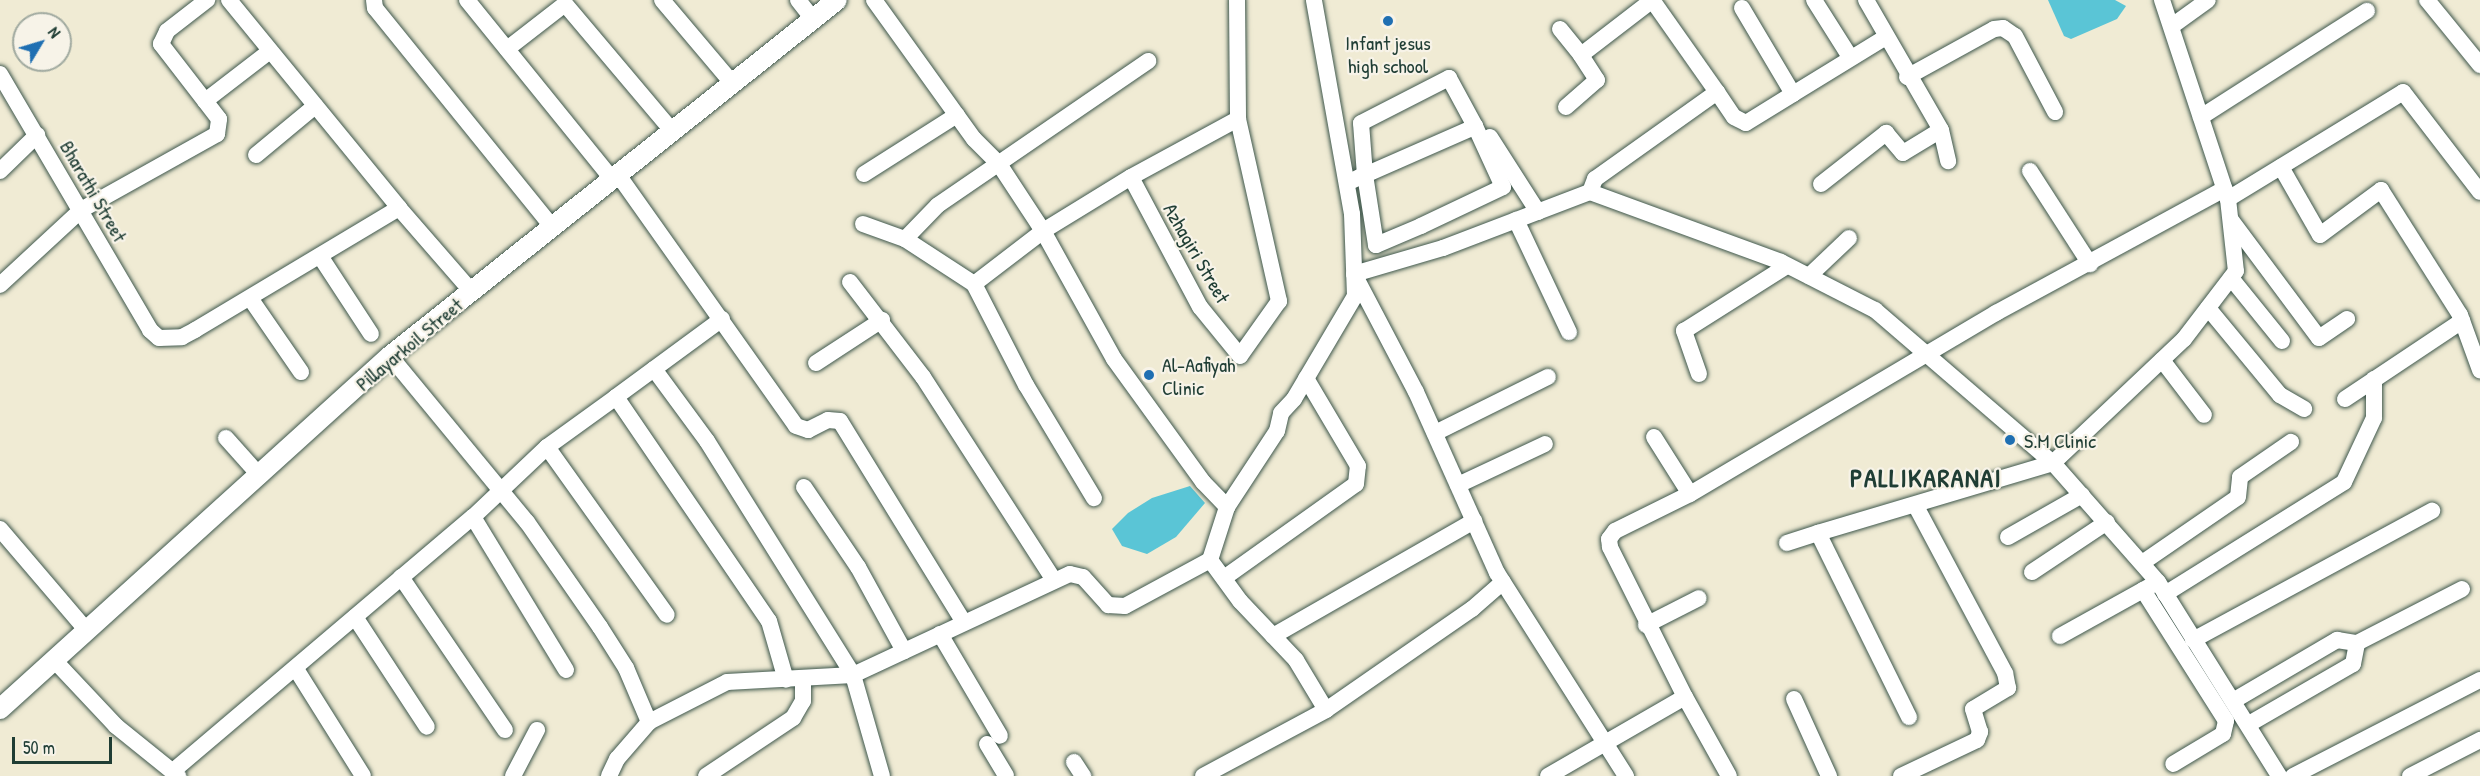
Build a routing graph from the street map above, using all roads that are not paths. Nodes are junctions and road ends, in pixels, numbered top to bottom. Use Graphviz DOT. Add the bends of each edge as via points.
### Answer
graph roads {
  1 [pos="207,0"];
  2 [pos="229,0"];
  3 [pos="374,0"];
  4 [pos="467,0"];
  5 [pos="662,0"];
  6 [pos="798,0"];
  7 [pos="837,0"];
  8 [pos="874,0"];
  9 [pos="1237,0"];
  10 [pos="1314,0"];
  11 [pos="1814,0"];
  12 [pos="1866,0"];
  13 [pos="2162,0"];
  14 [pos="2208,0"];
  15 [pos="2427,0"];
  16 [pos="1651,1"];
  17 [pos="563,2"];
  18 [pos="1742,8"];
  19 [pos="2367,11"];
  20 [pos="813,19"];
  21 [pos="2172,26"];
  22 [pos="1560,29"];
  23 [pos="1886,38"];
  24 [pos="507,49"];
  25 [pos="270,51"];
  26 [pos="1581,56"];
  27 [pos="1850,57"];
  28 [pos="1148,61"];
  29 [pos="2480,65"];
  30 [pos="0,74"];
  31 [pos="1907,77"];
  32 [pos="733,84"];
  33 [pos="1717,92"];
  34 [pos="1793,94"];
  35 [pos="205,101"];
  36 [pos="315,106"];
  37 [pos="1566,107"];
  38 [pos="2055,112"];
  39 [pos="957,115"];
  40 [pos="2201,117"];
  41 [pos="1238,119"];
  42 [pos="1476,123"];
  43 [pos="1941,129"];
  44 [pos="673,132"];
  45 [pos="37,135"];
  46 [pos="256,155"];
  47 [pos="1948,161"];
  48 [pos="999,164"];
  49 [pos="2281,167"];
  50 [pos="0,171"];
  51 [pos="2030,171"];
  52 [pos="864,174"];
  53 [pos="1365,175"];
  54 [pos="1131,177"];
  55 [pos="616,178"];
  56 [pos="1347,183"];
  57 [pos="1821,184"];
  58 [pos="1590,192"];
  59 [pos="2480,192"];
  60 [pos="2226,194"];
  61 [pos="399,208"];
  62 [pos="81,210"];
  63 [pos="1538,212"];
  64 [pos="1516,220"];
  65 [pos="2230,220"];
  66 [pos="863,224"];
  67 [pos="553,228"];
  68 [pos="1043,231"];
  69 [pos="1849,238"];
  70 [pos="905,239"];
  71 [pos="1376,245"];
  72 [pos="1353,252"];
  73 [pos="320,256"];
  74 [pos="2090,264"];
  75 [pos="1788,266"];
  76 [pos="1354,274"];
  77 [pos="1809,276"];
  78 [pos="2231,278"];
  79 [pos="850,282"];
  80 [pos="974,284"];
  81 [pos="0,285"];
  82 [pos="472,292"];
  83 [pos="250,298"];
  84 [pos="2208,308"];
  85 [pos="722,319"];
  86 [pos="2347,319"];
  87 [pos="882,320"];
  88 [pos="2462,321"];
  89 [pos="1569,332"];
  90 [pos="371,334"];
  91 [pos="2282,340"];
  92 [pos="2476,348"];
  93 [pos="390,356"];
  94 [pos="1927,356"];
  95 [pos="2162,360"];
  96 [pos="816,363"];
  97 [pos="654,369"];
  98 [pos="2480,370"];
  99 [pos="301,372"];
  100 [pos="1699,374"];
  101 [pos="1548,377"];
  102 [pos="1306,378"];
  103 [pos="2374,379"];
  104 [pos="616,397"];
  105 [pos="2344,399"];
  106 [pos="2304,409"];
  107 [pos="2204,415"];
  108 [pos="1435,434"];
  109 [pos="1654,437"];
  110 [pos="226,438"];
  111 [pos="2291,442"];
  112 [pos="1545,444"];
  113 [pos="547,447"];
  114 [pos="2053,463"];
  115 [pos="260,476"];
  116 [pos="1458,485"];
  117 [pos="804,487"];
  118 [pos="501,491"];
  119 [pos="1690,494"];
  120 [pos="2082,495"];
  121 [pos="1094,498"];
  122 [pos="1916,506"];
  123 [pos="1227,507"];
  124 [pos="2432,511"];
  125 [pos="473,518"];
  126 [pos="1474,521"];
  127 [pos="2107,522"];
  128 [pos="0,529"];
  129 [pos="1818,533"];
  130 [pos="2008,537"];
  131 [pos="1787,543"];
  132 [pos="1210,560"];
  133 [pos="2142,563"];
  134 [pos="2032,572"];
  135 [pos="401,577"];
  136 [pos="1224,578"];
  137 [pos="1054,580"];
  138 [pos="1503,582"];
  139 [pos="2161,588"];
  140 [pos="2462,589"];
  141 [pos="2143,590"];
  142 [pos="1699,598"];
  143 [pos="667,615"];
  144 [pos="355,617"];
  145 [pos="963,621"];
  146 [pos="1646,625"];
  147 [pos="87,631"];
  148 [pos="940,634"];
  149 [pos="1273,636"];
  150 [pos="2060,636"];
  151 [pos="2193,640"];
  152 [pos="2357,643"];
  153 [pos="904,651"];
  154 [pos="54,660"];
  155 [pos="296,669"];
  156 [pos="566,670"];
  157 [pos="854,675"];
  158 [pos="794,680"];
  159 [pos="2480,680"];
  160 [pos="1685,697"];
  161 [pos="1794,699"];
  162 [pos="2233,701"];
  163 [pos="0,709"];
  164 [pos="1326,710"];
  165 [pos="1909,717"];
  166 [pos="649,722"];
  167 [pos="2249,724"];
  168 [pos="427,727"];
  169 [pos="505,730"];
  170 [pos="537,730"];
  171 [pos="2480,740"];
  172 [pos="1605,743"];
  173 [pos="2173,764"];
  174 [pos="730,769"];
  175 [pos="1939,769"];
  176 [pos="176,773"];
  177 [pos="363,776"];
  178 [pos="513,776"];
  179 [pos="609,776"];
  180 [pos="706,776"];
  181 [pos="882,776"];
  182 [pos="1006,776"];
  183 [pos="1203,776"];
  184 [pos="1548,776"];
  185 [pos="1626,776"];
  186 [pos="1729,776"];
  187 [pos="1829,776"];
  188 [pos="1902,776"];
  189 [pos="2279,776"];
  190 [pos="2293,776"];
  191 [pos="2410,776"];
  1 -- 35 [label="street" via="167,31 161,44"];
  2 -- 25 [label="street"];
  3 -- 67 [label="street" via="375,8"];
  4 -- 24 [label="street"];
  5 -- 32 [label="street"];
  6 -- 20 [label="street"];
  7 -- 20 [label="street, Pillayarkoil Street"];
  8 -- 39 [label="street"];
  9 -- 41 [label="street, Azhagiri Street"];
  10 -- 56 [label="street"];
  11 -- 27 [label="street"];
  12 -- 23 [label="street"];
  13 -- 21 [label="street"];
  14 -- 21 [label="street"];
  15 -- 29 [label="street"];
  16 -- 26 [label="street"];
  16 -- 33 [label="street"];
  17 -- 24 [label="street"];
  17 -- 44 [label="street"];
  18 -- 34 [label="street"];
  19 -- 40 [label="street"];
  20 -- 32 [label="street, Pillayarkoil Street"];
  21 -- 40 [label="street"];
  22 -- 26 [label="street"];
  23 -- 27 [label="street"];
  23 -- 31 [label="street"];
  24 -- 55 [label="street"];
  25 -- 35 [label="street"];
  25 -- 36 [label="street"];
  26 -- 37 [label="street" via="1598,80"];
  27 -- 34 [label="street"];
  28 -- 48 [label="street"];
  30 -- 45 [label="street, Bharathi Street"];
  31 -- 38 [label="street" via="1994,29 2003,28 2014,36"];
  31 -- 43 [label="street"];
  32 -- 44 [label="street, Pillayarkoil Street"];
  33 -- 34 [label="street" via="1734,117 1746,123"];
  33 -- 58 [label="street" via="1595,179"];
  35 -- 62 [label="street" via="219,119 218,134"];
  36 -- 46 [label="street"];
  36 -- 61 [label="street"];
  39 -- 48 [label="street"];
  39 -- 52 [label="street"];
  40 -- 60 [label="street"];
  41 -- 54 [label="street"];
  41 -- 54 [label="street, Azhagiri Street" via="1279,301 1240,356 1200,307"];
  42 -- 53 [label="street"];
  42 -- 53 [label="street" via="1449,78 1361,123"];
  42 -- 63 [label="street"];
  42 -- 71 [label="street" via="1503,187"];
  43 -- 47 [label="street"];
  43 -- 57 [label="street" via="1903,153 1886,133"];
  44 -- 55 [label="street, Pillayarkoil Street"];
  45 -- 50 [label="street"];
  45 -- 62 [label="street, Bharathi Street"];
  48 -- 68 [label="street"];
  48 -- 70 [label="street" via="938,205"];
  49 -- 59 [label="street" via="2403,92"];
  49 -- 60 [label="street"];
  49 -- 88 [label="street" via="2320,235 2381,190"];
  51 -- 74 [label="street"];
  53 -- 56 [label="street"];
  53 -- 71 [label="street"];
  54 -- 68 [label="street"];
  55 -- 67 [label="street, Pillayarkoil Street"];
  55 -- 85 [label="street"];
  56 -- 72 [label="street"];
  58 -- 63 [label="street"];
  58 -- 75 [label="street"];
  60 -- 65 [label="street"];
  60 -- 74 [label="street"];
  61 -- 73 [label="street"];
  61 -- 82 [label="street"];
  62 -- 81 [label="street"];
  62 -- 83 [label="street, Bharathi Street" via="150,330 167,340 182,337"];
  63 -- 64 [label="street"];
  64 -- 76 [label="street" via="1443,248"];
  64 -- 89 [label="street"];
  65 -- 78 [label="street" via="2236,272"];
  65 -- 86 [label="street" via="2319,338"];
  66 -- 70 [label="street"];
  67 -- 82 [label="street, Pillayarkoil Street"];
  68 -- 80 [label="street"];
  68 -- 123 [label="street" via="1114,359 1203,482"];
  69 -- 77 [label="street"];
  70 -- 80 [label="street"];
  71 -- 72 [label="street"];
  72 -- 76 [label="street"];
  73 -- 83 [label="street"];
  73 -- 90 [label="street"];
  74 -- 94 [label="street"];
  75 -- 77 [label="street"];
  75 -- 100 [label="street" via="1684,331"];
  76 -- 102 [label="street" via="1355,297"];
  76 -- 108 [label="street"];
  77 -- 94 [label="street" via="1875,310"];
  78 -- 84 [label="street"];
  78 -- 91 [label="street"];
  79 -- 87 [label="street"];
  80 -- 121 [label="street" via="1026,385"];
  82 -- 93 [label="street, Pillayarkoil Street"];
  83 -- 99 [label="street"];
  84 -- 95 [label="street"];
  84 -- 106 [label="street" via="2280,395"];
  85 -- 97 [label="street"];
  85 -- 145 [label="street" via="795,426 808,430 828,420 840,421"];
  87 -- 96 [label="street"];
  87 -- 137 [label="street" via="983,465"];
  88 -- 92 [label="street"];
  88 -- 103 [label="street"];
  92 -- 98 [label="street"];
  93 -- 115 [label="street, Pillayarkoil Street"];
  93 -- 118 [label="street"];
  94 -- 114 [label="street"];
  94 -- 119 [label="street"];
  95 -- 107 [label="street"];
  95 -- 114 [label="street"];
  97 -- 104 [label="street"];
  97 -- 157 [label="street" via="707,441"];
  101 -- 108 [label="street"];
  102 -- 123 [label="street" via="1281,413 1277,431"];
  102 -- 136 [label="street" via="1358,466 1356,484"];
  103 -- 105 [label="street"];
  103 -- 139 [label="street" via="2374,418 2344,482"];
  104 -- 113 [label="street"];
  104 -- 158 [label="street" via="769,621"];
  108 -- 116 [label="street"];
  109 -- 119 [label="street"];
  110 -- 115 [label="street"];
  111 -- 133 [label="street" via="2240,477 2238,497"];
  112 -- 116 [label="street"];
  113 -- 118 [label="street"];
  113 -- 143 [label="street"];
  114 -- 120 [label="street"];
  114 -- 122 [label="street"];
  115 -- 147 [label="street, Pillayarkoil Street"];
  116 -- 126 [label="street"];
  117 -- 153 [label="street" via="858,567"];
  118 -- 125 [label="street"];
  118 -- 166 [label="street" via="600,627 626,668"];
  119 -- 146 [label="street" via="1615,531 1609,539"];
  120 -- 127 [label="street"];
  120 -- 130 [label="street"];
  122 -- 129 [label="street"];
  122 -- 175 [label="street" via="2005,673 2008,688 1973,709 1980,732 1977,740"];
  123 -- 132 [label="street"];
  124 -- 151 [label="street"];
  125 -- 135 [label="street"];
  125 -- 156 [label="street"];
  126 -- 138 [label="street"];
  126 -- 149 [label="street"];
  127 -- 133 [label="street"];
  127 -- 134 [label="street"];
  128 -- 147 [label="street"];
  129 -- 131 [label="street"];
  129 -- 165 [label="street"];
  132 -- 136 [label="street"];
  132 -- 137 [label="street" via="1119,608 1108,604 1078,575"];
  133 -- 139 [label="street"];
  135 -- 144 [label="street"];
  135 -- 169 [label="street"];
  136 -- 149 [label="street"];
  137 -- 145 [label="street"];
  138 -- 164 [label="street" via="1472,609"];
  138 -- 172 [label="street"];
  139 -- 141 [label="street"];
  139 -- 151 [label="street"];
  140 -- 152 [label="street"];
  141 -- 150 [label="street"];
  141 -- 173 [label="street" via="2226,721 2223,734"];
  142 -- 146 [label="street"];
  144 -- 155 [label="street"];
  144 -- 168 [label="street"];
  145 -- 148 [label="street"];
  146 -- 160 [label="street"];
  147 -- 154 [label="street, Pillayarkoil Street"];
  148 -- 153 [label="street"];
  148 -- 182 [label="street" via="994,740"];
  149 -- 164 [label="street" via="1296,660"];
  151 -- 162 [label="street"];
  152 -- 162 [label="street" via="2337,640"];
  152 -- 167 [label="street" via="2353,664"];
  153 -- 157 [label="street"];
  154 -- 163 [label="street, Pillayarkoil Street"];
  154 -- 176 [label="street" via="116,726"];
  155 -- 176 [label="street"];
  155 -- 177 [label="street"];
  157 -- 158 [label="street"];
  157 -- 181 [label="street"];
  158 -- 166 [label="street" via="727,682"];
  158 -- 174 [label="street" via="803,701 793,718"];
  159 -- 190 [label="street"];
  160 -- 172 [label="street"];
  160 -- 186 [label="street"];
  161 -- 187 [label="street"];
  162 -- 167 [label="street"];
  164 -- 183 [label="street"];
  166 -- 179 [label="street" via="617,759"];
  167 -- 189 [label="street"];
  170 -- 178 [label="street"];
  171 -- 191 [label="street"];
  172 -- 184 [label="street"];
  172 -- 185 [label="street"];
  174 -- 180 [label="street"];
  175 -- 188 [label="street"];
}
